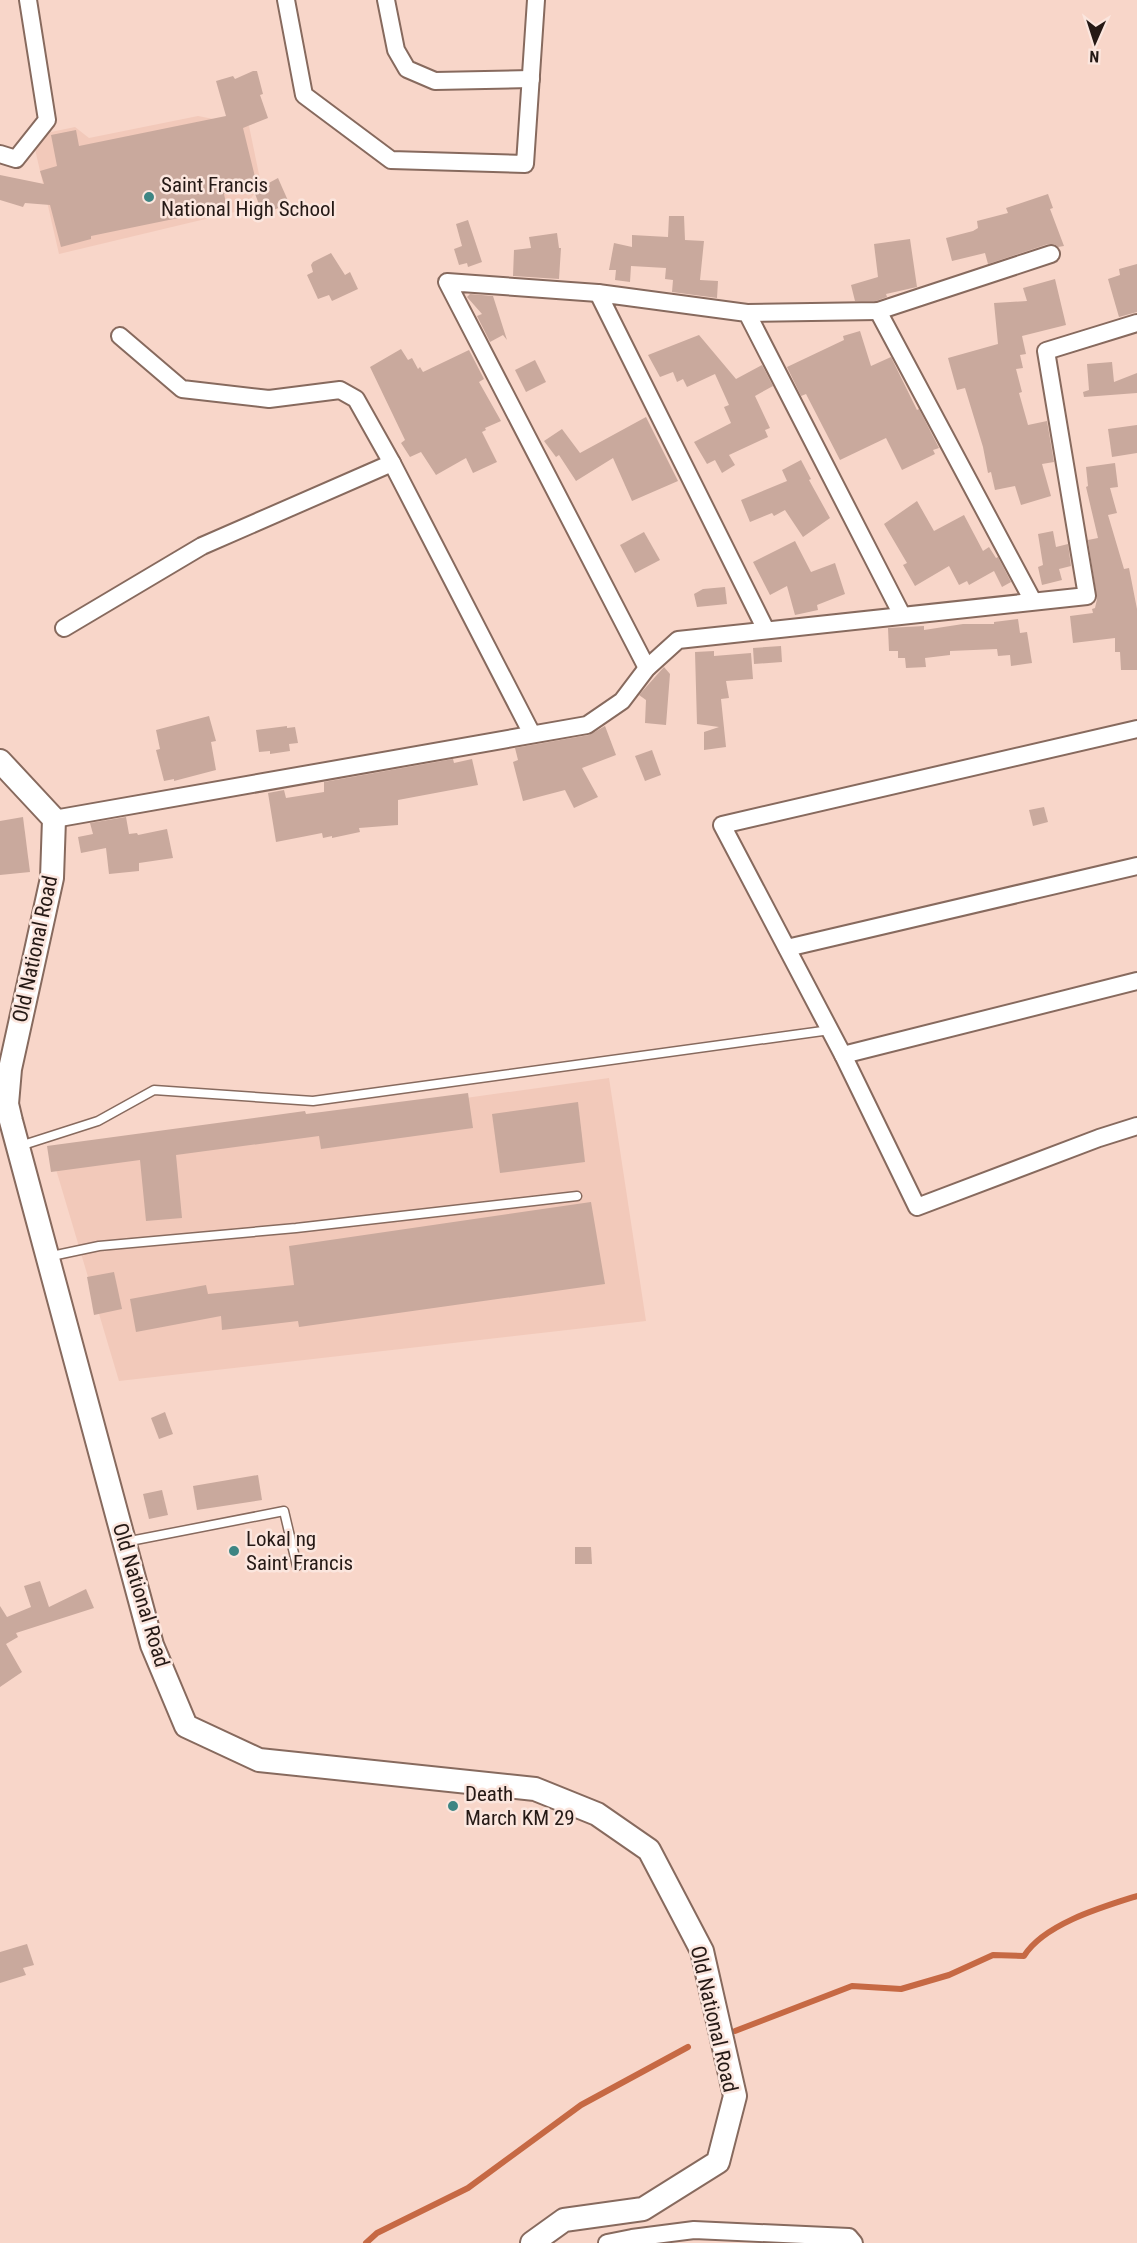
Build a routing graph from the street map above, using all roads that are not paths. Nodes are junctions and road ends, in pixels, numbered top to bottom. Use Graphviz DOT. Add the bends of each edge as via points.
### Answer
graph roads {
  1 [pos="28,0"];
  2 [pos="286,0"];
  3 [pos="386,0"];
  4 [pos="536,0"];
  5 [pos="531,79"];
  6 [pos="0,154"];
  7 [pos="1051,254"];
  8 [pos="598,293"];
  9 [pos="879,311"];
  10 [pos="747,312"];
  11 [pos="1137,323"];
  12 [pos="120,336"];
  13 [pos="392,463"];
  14 [pos="1033,601"];
  15 [pos="902,615"];
  16 [pos="64,628"];
  17 [pos="766,630"];
  18 [pos="647,668"];
  19 [pos="1137,729"];
  20 [pos="532,734"];
  21 [pos="0,761"];
  22 [pos="54,819"];
  23 [pos="1137,866"];
  24 [pos="787,948"];
  25 [pos="1137,981"];
  26 [pos="830,1030"];
  27 [pos="843,1055"];
  28 [pos="1137,1126"];
  29 [pos="18,1147"];
  30 [pos="577,1196"];
  31 [pos="47,1257"];
  32 [pos="124,1542"];
  33 [pos="297,1566"];
  34 [pos="720,2237"];
  35 [pos="798,2239"];
  36 [pos="632,2240"];
  37 [pos="532,2243"];
  38 [pos="607,2243"];
  39 [pos="854,2243"];
  1 -- 6 [label="street" via="47,120 16,159"];
  2 -- 5 [label="street" via="304,95 391,160 525,164"];
  3 -- 5 [label="street" via="396,50 407,69 435,81"];
  4 -- 5 [label="street"];
  7 -- 9 [label="street"];
  8 -- 10 [label="street"];
  8 -- 17 [label="street"];
  8 -- 18 [label="street" via="447,282"];
  9 -- 10 [label="street"];
  9 -- 14 [label="street"];
  10 -- 15 [label="street"];
  11 -- 14 [label="street" via="1047,351 1087,596"];
  12 -- 13 [label="street" via="182,389 270,399 340,390 356,399"];
  13 -- 16 [label="street" via="202,546"];
  13 -- 20 [label="street"];
  14 -- 15 [label="street"];
  15 -- 17 [label="street"];
  17 -- 18 [label="street" via="678,640"];
  18 -- 20 [label="street" via="621,701 587,725"];
  19 -- 24 [label="street" via="722,825"];
  20 -- 22 [label="street"];
  21 -- 22 [label="main road"];
  22 -- 29 [label="main road, Old National Road" via="52,878 7,1087"];
  23 -- 24 [label="street"];
  24 -- 26 [label="street"];
  25 -- 27 [label="street"];
  26 -- 27 [label="street"];
  26 -- 29 [label="lane" via="313,1101 154,1090 99,1121"];
  27 -- 28 [label="street" via="917,1207"];
  29 -- 31 [label="main road, Old National Road"];
  30 -- 31 [label="lane" via="99,1246"];
  31 -- 32 [label="main road, Old National Road"];
  32 -- 33 [label="lane" via="284,1511"];
  32 -- 37 [label="main road, Old National Road" via="152,1645 186,1726 259,1760 535,1789 597,1814 649,1850 702,1951 735,2096 718,2162 643,2209 564,2220"];
  34 -- 35 [label="street"];
  34 -- 36 [label="street" via="694,2230"];
  35 -- 39 [label="street" via="849,2237"];
  36 -- 38 [label="street"];
}
